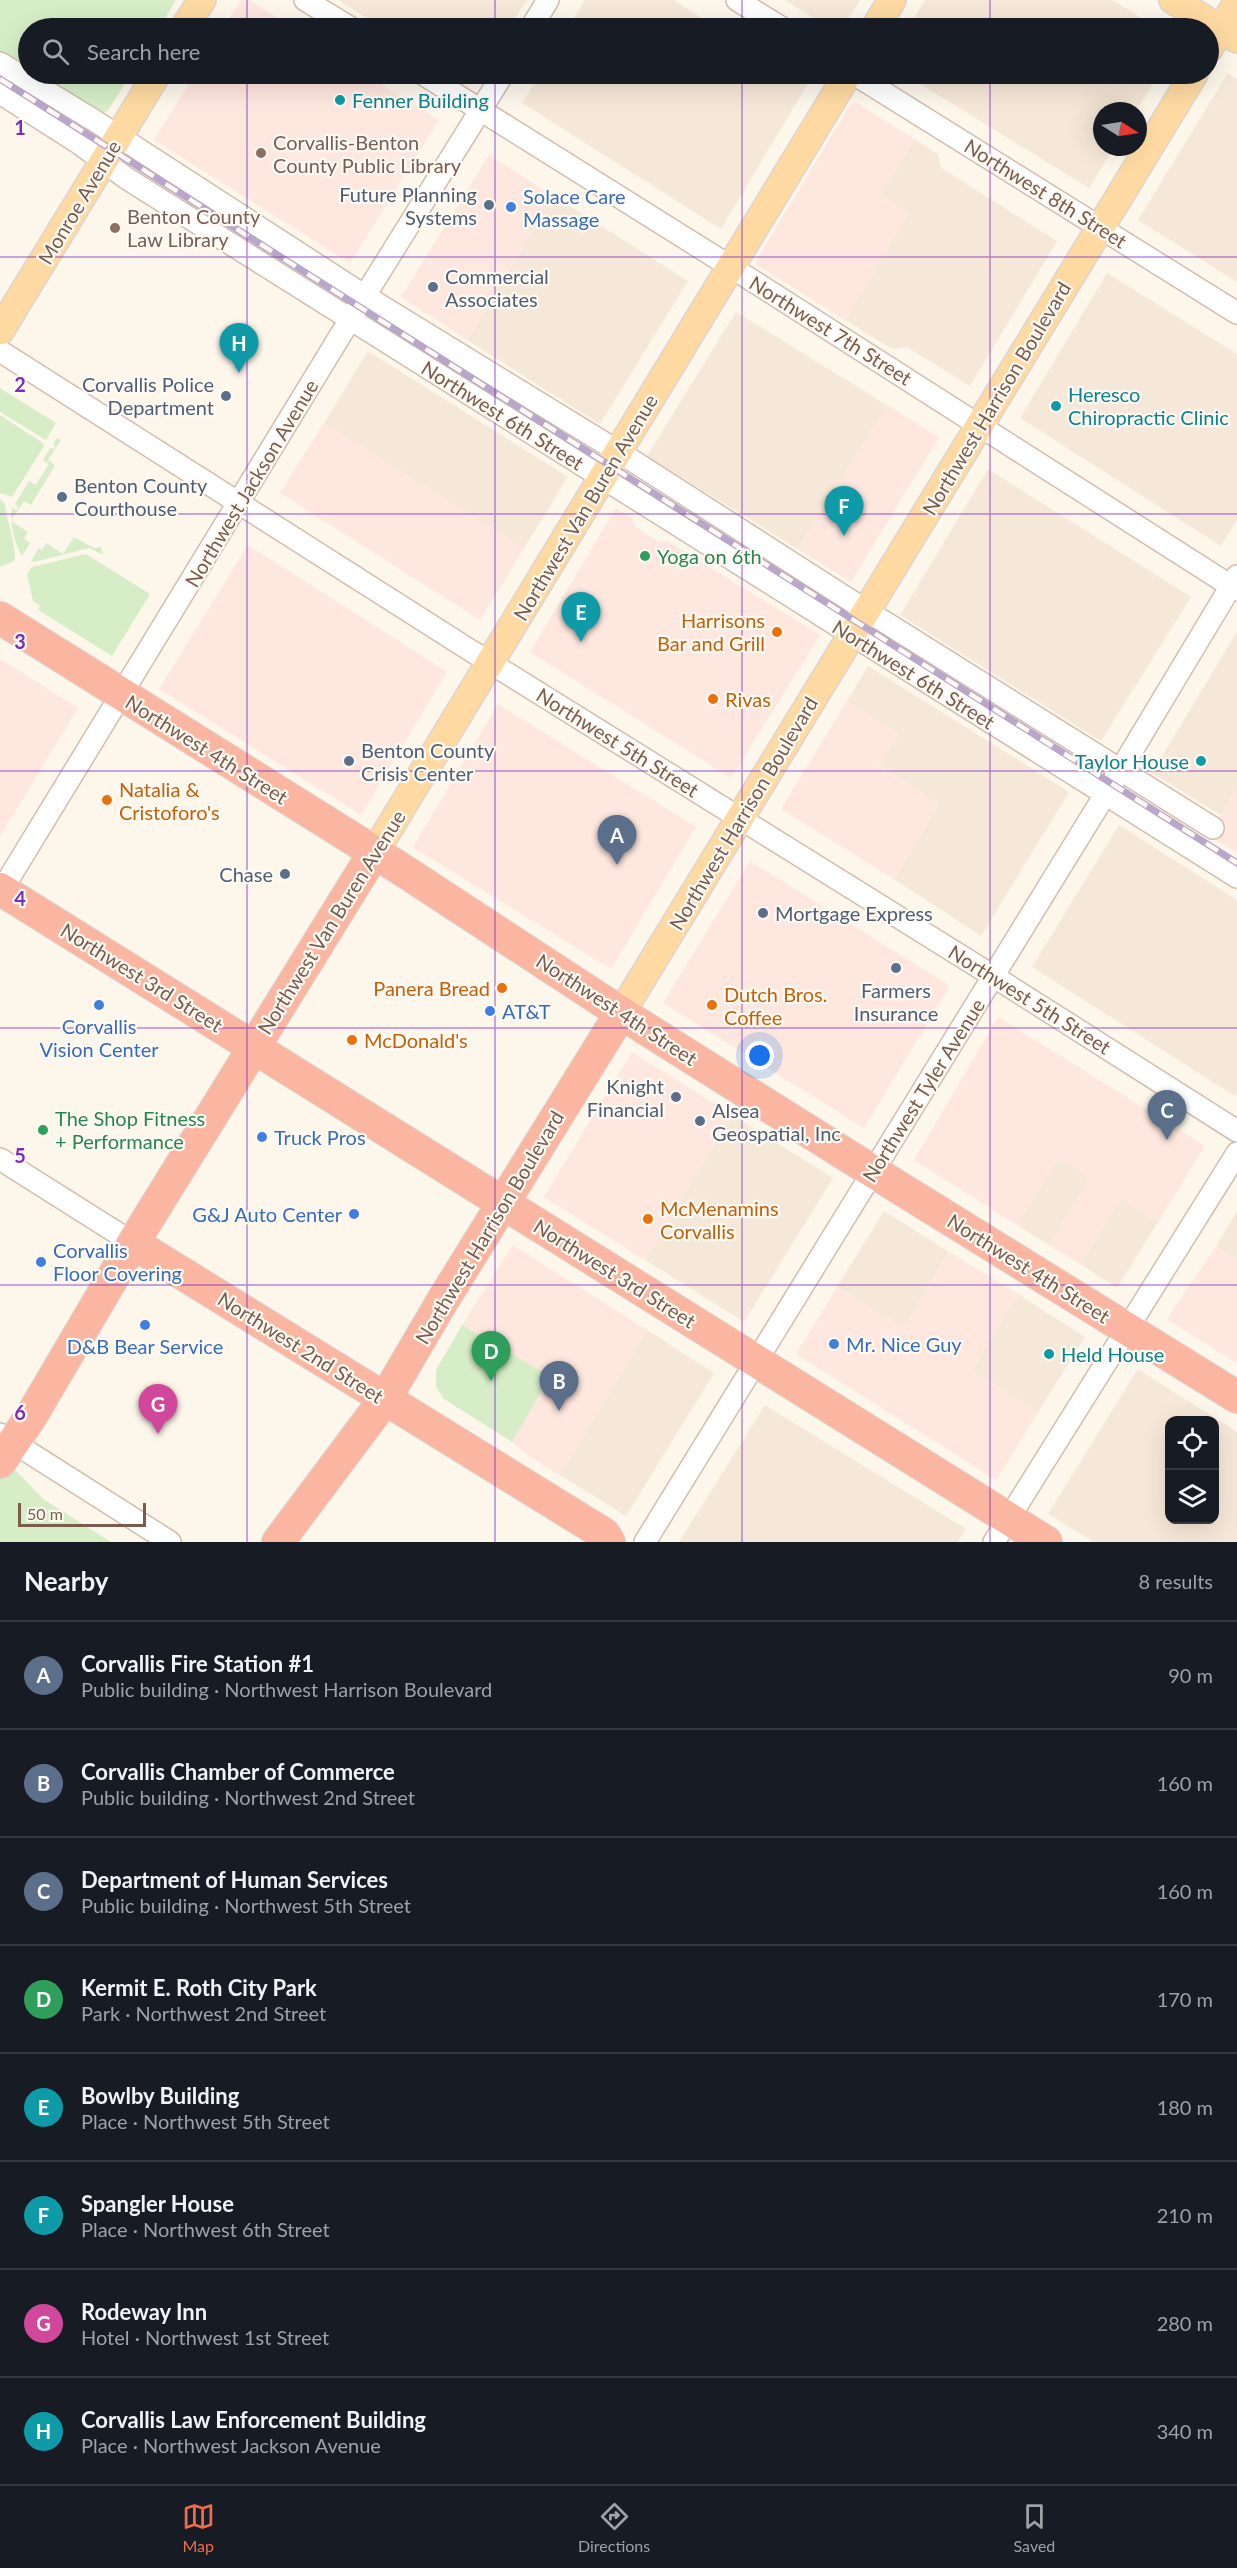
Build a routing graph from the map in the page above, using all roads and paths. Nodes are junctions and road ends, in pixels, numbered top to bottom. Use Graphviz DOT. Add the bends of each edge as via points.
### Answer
graph roads {
  1 [pos="202,0"];
  2 [pos="305,0"];
  3 [pos="548,0"];
  4 [pos="737,0"];
  5 [pos="892,0"];
  6 [pos="1173,0"];
  7 [pos="1237,3"];
  8 [pos="190,18"];
  9 [pos="335,18"];
  10 [pos="537,18"];
  11 [pos="766,18"];
  12 [pos="881,18"];
  13 [pos="1196,18"];
  14 [pos="1222,39"];
  15 [pos="0,63"];
  16 [pos="18,74"];
  17 [pos="34,84"];
  18 [pos="151,84"];
  19 [pos="439,84"];
  20 [pos="497,84"];
  21 [pos="842,84"];
  22 [pos="870,84"];
  23 [pos="1188,84"];
  24 [pos="0,93"];
  25 [pos="481,110"];
  26 [pos="118,136"];
  27 [pos="104,163"];
  28 [pos="1100,227"];
  29 [pos="731,267"];
  30 [pos="365,296"];
  31 [pos="1237,313"];
  32 [pos="351,318"];
  33 [pos="0,331"];
  34 [pos="0,351"];
  35 [pos="980,425"];
  36 [pos="619,452"];
  37 [pos="602,478"];
  38 [pos="240,503"];
  39 [pos="1235,584"];
  40 [pos="866,611"];
  41 [pos="0,618"];
  42 [pos="851,634"];
  43 [pos="491,663"];
  44 [pos="122,695"];
  45 [pos="1119,771"];
  46 [pos="1105,794"];
  47 [pos="740,818"];
  48 [pos="1213,828"];
  49 [pos="374,853"];
  50 [pos="1237,878"];
  51 [pos="1,891"];
  52 [pos="993,976"];
  53 [pos="621,1013"];
  54 [pos="254,1047"];
  55 [pos="1237,1131"];
  56 [pos="1237,1153"];
  57 [pos="0,1160"];
  58 [pos="872,1171"];
  59 [pos="502,1203"];
  60 [pos="133,1243"];
  61 [pos="1128,1330"];
  62 [pos="757,1360"];
  63 [pos="1237,1397"];
  64 [pos="385,1399"];
  65 [pos="4,1446"];
  66 [pos="1001,1530"];
  67 [pos="614,1539"];
  68 [pos="171,1542"];
  69 [pos="278,1542"];
  70 [pos="645,1542"];
  71 [pos="1047,1542"];
  1 -- 8 [label="main road"];
  2 -- 9 [label="street"];
  3 -- 10 [label="street"];
  4 -- 11 [label="street"];
  5 -- 12 [label="main road"];
  6 -- 13 [label="main road"];
  7 -- 14 [label="main road"];
  15 -- 16 [label="street, Northwest 6th Street"];
  17 -- 26 [label="street, Northwest 6th Street"];
  18 -- 26 [label="main road, Monroe Avenue"];
  19 -- 25 [label="street, Northwest 7th Street"];
  20 -- 25 [label="street, Northwest Jackson Avenue"];
  21 -- 29 [label="main road, Northwest Van Buren Avenue"];
  22 -- 28 [label="street, Northwest 8th Street"];
  23 -- 28 [label="main road, Northwest Harrison Boulevard"];
  24 -- 27 [label="street, Northwest 6th Street"];
  25 -- 29 [label="street, Northwest 7th Street"];
  25 -- 30 [label="street, Northwest Jackson Avenue"];
  26 -- 27 [label="main road, Monroe Avenue"];
  26 -- 30 [label="street, Northwest 6th Street"];
  27 -- 32 [label="street, Northwest 6th Street"];
  27 -- 33 [label="main road, Monroe Avenue"];
  28 -- 31 [label="street, Northwest 8th Street"];
  28 -- 35 [label="main road, Northwest Harrison Boulevard"];
  29 -- 35 [label="street, Northwest 7th Street"];
  29 -- 36 [label="main road, Northwest Van Buren Avenue"];
  30 -- 32 [label="street, Northwest Jackson Avenue"];
  30 -- 36 [label="street, Northwest 6th Street"];
  32 -- 37 [label="street, Northwest 6th Street"];
  32 -- 38 [label="street, Northwest Jackson Avenue"];
  34 -- 38 [label="street, Northwest 5th Street"];
  35 -- 39 [label="street, Northwest 7th Street"];
  35 -- 40 [label="main road, Northwest Harrison Boulevard"];
  36 -- 37 [label="main road, Northwest Van Buren Avenue"];
  36 -- 40 [label="street, Northwest 6th Street"];
  37 -- 42 [label="street, Northwest 6th Street"];
  37 -- 43 [label="main road, Northwest Van Buren Avenue"];
  38 -- 43 [label="street, Northwest 5th Street"];
  38 -- 44 [label="street, Northwest Jackson Avenue"];
  39 -- 45 [label="street, Northwest Tyler Avenue"];
  40 -- 42 [label="main road, Northwest Harrison Boulevard"];
  40 -- 45 [label="street, Northwest 6th Street"];
  41 -- 44 [label="highway, Northwest 4th Street"];
  42 -- 46 [label="street, Northwest 6th Street"];
  42 -- 47 [label="main road, Northwest Harrison Boulevard"];
  43 -- 47 [label="street, Northwest 5th Street"];
  43 -- 49 [label="main road, Northwest Van Buren Avenue"];
  44 -- 49 [label="highway, Northwest 4th Street"];
  44 -- 51 [label="street, Northwest Jackson Avenue"];
  45 -- 46 [label="street, Northwest Tyler Avenue"];
  45 -- 48 [label="street, Northwest 6th Street"];
  46 -- 50 [label="street, Northwest 6th Street"];
  46 -- 52 [label="street, Northwest Tyler Avenue"];
  47 -- 52 [label="street, Northwest 5th Street"];
  47 -- 53 [label="main road, Northwest Harrison Boulevard"];
  49 -- 53 [label="highway, Northwest 4th Street"];
  49 -- 54 [label="highway, Northwest Van Buren Avenue"];
  51 -- 54 [label="highway, Northwest 3rd Street"];
  52 -- 55 [label="street, Northwest 5th Street"];
  52 -- 58 [label="street, Northwest Tyler Avenue"];
  53 -- 58 [label="highway, Northwest 4th Street"];
  53 -- 59 [label="highway, Northwest Harrison Boulevard"];
  54 -- 59 [label="highway, Northwest 3rd Street"];
  54 -- 60 [label="highway, Northwest Van Buren Avenue"];
  56 -- 61 [label="street"];
  57 -- 60 [label="street, Northwest 2nd Street"];
  58 -- 61 [label="highway, Northwest 4th Street"];
  58 -- 62 [label="street, Northwest Tyler Avenue"];
  59 -- 62 [label="highway, Northwest 3rd Street"];
  59 -- 64 [label="highway, Northwest Harrison Boulevard"];
  60 -- 64 [label="highway, Northwest 2nd Street"];
  60 -- 65 [label="highway, Northwest Van Buren Avenue" via="78,1341"];
  61 -- 63 [label="highway, Northwest 4th Street"];
  61 -- 66 [label="street"];
  62 -- 66 [label="highway, Northwest 3rd Street"];
  62 -- 70 [label="street, Northwest Tyler Avenue"];
  64 -- 67 [label="highway, Northwest 2nd Street"];
  64 -- 69 [label="highway, Northwest Harrison Boulevard"];
  65 -- 68 [label="street"];
  66 -- 71 [label="highway, Northwest 3rd Street"];
}
